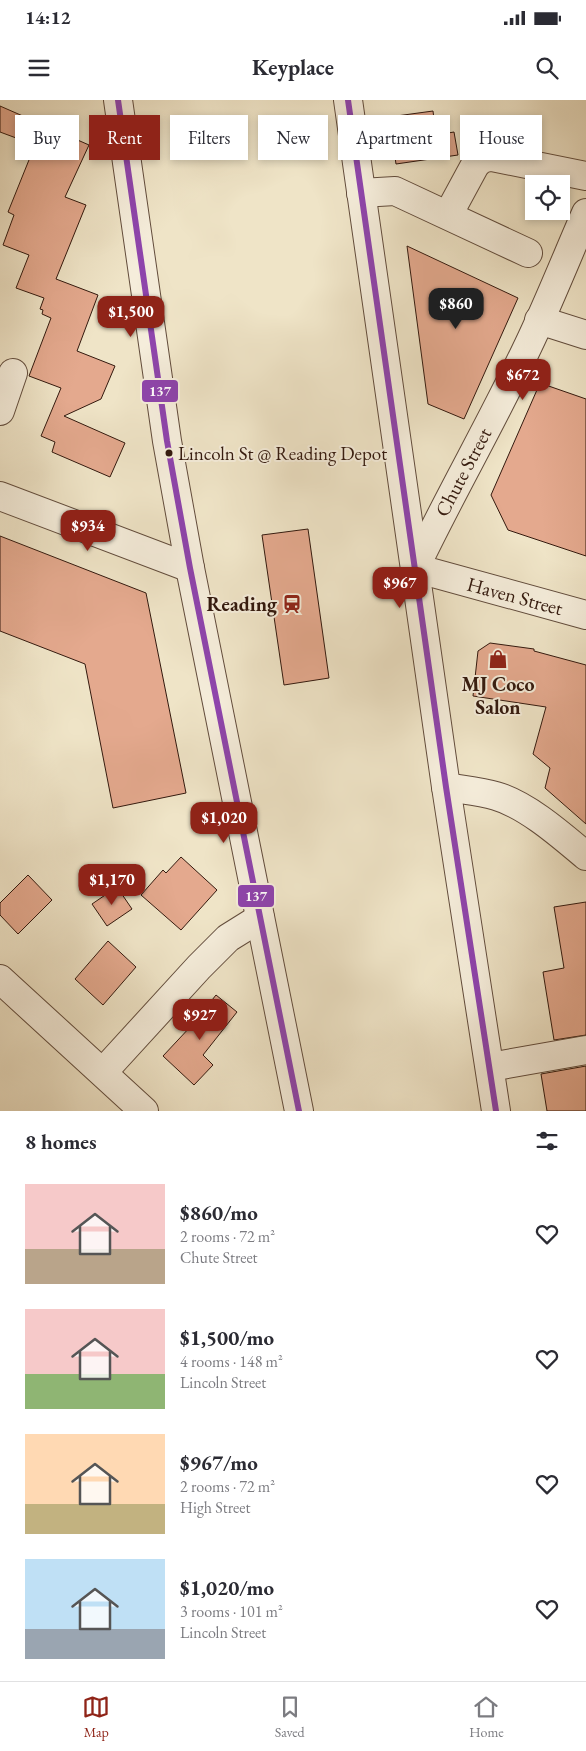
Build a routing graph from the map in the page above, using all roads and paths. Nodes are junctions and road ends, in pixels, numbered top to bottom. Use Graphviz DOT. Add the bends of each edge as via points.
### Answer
graph roads {
  1 [pos="118,100"];
  2 [pos="348,100"];
  3 [pos="586,176"];
  4 [pos="361,193"];
  5 [pos="448,215"];
  6 [pos="585,218"];
  7 [pos="528,252"];
  8 [pos="540,320"];
  9 [pos="586,335"];
  10 [pos="14,373"];
  11 [pos="0,411"];
  12 [pos="0,496"];
  13 [pos="190,568"];
  14 [pos="415,568"];
  15 [pos="586,615"];
  16 [pos="446,788"];
  17 [pos="586,856"];
  18 [pos="260,918"];
  19 [pos="0,978"];
  20 [pos="586,1050"];
  21 [pos="490,1067"];
  22 [pos="103,1072"];
  23 [pos="144,1111"];
  24 [pos="299,1111"];
  25 [pos="496,1111"];
  1 -- 13 [label="street"];
  2 -- 4 [label="street"];
  3 -- 5 [label="street" via="485,158 474,167"];
  4 -- 5 [label="street" via="395,191"];
  4 -- 14 [label="street"];
  5 -- 7 [label="street"];
  6 -- 8 [label="street, Chute Street"];
  8 -- 9 [label="street"];
  8 -- 14 [label="street, Chute Street"];
  10 -- 11 [label="street"];
  12 -- 13 [label="street"];
  13 -- 18 [label="street"];
  14 -- 15 [label="street, Haven Street"];
  14 -- 16 [label="street"];
  16 -- 17 [label="street" via="489,794 508,801 537,817"];
  16 -- 21 [label="street"];
  18 -- 22 [label="street" via="222,943"];
  18 -- 24 [label="street"];
  19 -- 22 [label="street"];
  20 -- 21 [label="street"];
  21 -- 25 [label="street"];
  22 -- 23 [label="street"];
}
